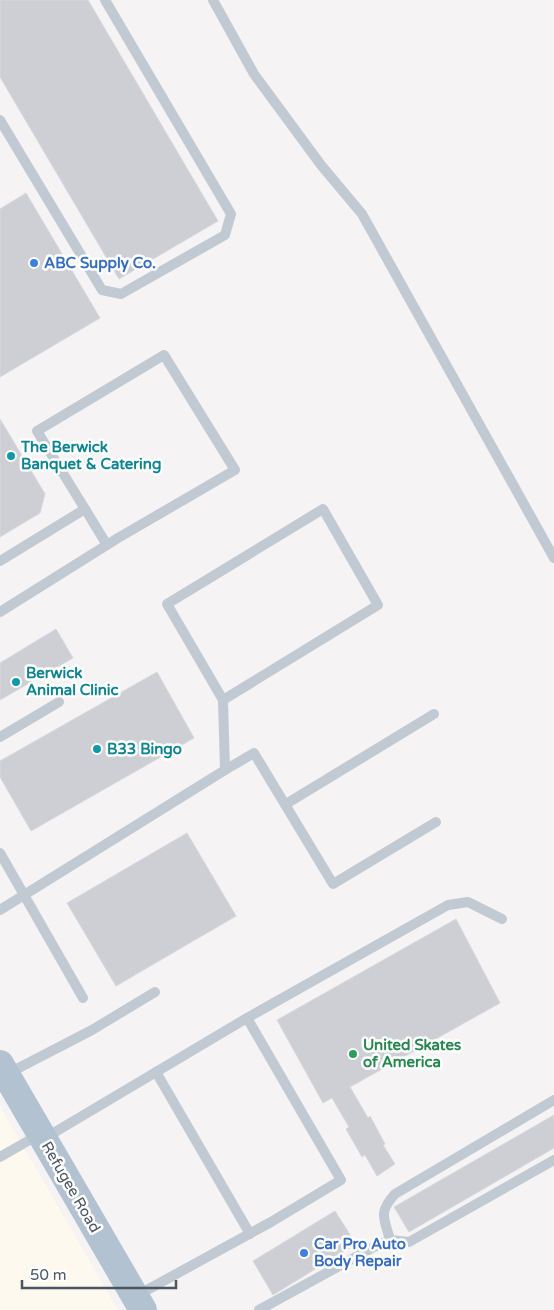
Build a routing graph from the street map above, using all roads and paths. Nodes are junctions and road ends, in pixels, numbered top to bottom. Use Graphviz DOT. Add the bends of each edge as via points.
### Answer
graph roads {
  1 [pos="105,0"];
  2 [pos="213,0"];
  3 [pos="0,120"];
  4 [pos="85,509"];
  5 [pos="107,544"];
  6 [pos="554,558"];
  7 [pos="0,561"];
  8 [pos="0,612"];
  9 [pos="223,700"];
  10 [pos="58,702"];
  11 [pos="434,714"];
  12 [pos="0,737"];
  13 [pos="224,770"];
  14 [pos="286,804"];
  15 [pos="436,822"];
  16 [pos="0,853"];
  17 [pos="24,896"];
  18 [pos="0,910"];
  19 [pos="502,919"];
  20 [pos="154,992"];
  21 [pos="83,998"];
  22 [pos="247,1018"];
  23 [pos="3,1069"];
  24 [pos="156,1072"];
  25 [pos="554,1100"];
  26 [pos="42,1136"];
  27 [pos="0,1157"];
  28 [pos="554,1160"];
  29 [pos="250,1234"];
  30 [pos="390,1240"];
  31 [pos="139,1303"];
  32 [pos="259,1310"];
  1 -- 3 [label="lane" via="231,214 225,235 121,294 102,290"];
  2 -- 6 [label="lane" via="254,74 362,214"];
  4 -- 5 [label="lane"];
  4 -- 5 [label="lane" via="37,431 164,354 235,470"];
  4 -- 7 [label="lane"];
  5 -- 8 [label="lane"];
  9 -- 9 [label="lane" via="167,604 324,509 378,605"];
  9 -- 13 [label="lane"];
  10 -- 12 [label="lane"];
  11 -- 14 [label="lane"];
  13 -- 14 [label="lane" via="254,753"];
  13 -- 17 [label="lane"];
  14 -- 15 [label="lane" via="333,884"];
  16 -- 17 [label="lane"];
  17 -- 18 [label="lane"];
  17 -- 21 [label="lane"];
  19 -- 22 [label="lane" via="468,902 448,905"];
  20 -- 23 [label="lane" via="92,1030"];
  22 -- 24 [label="lane"];
  22 -- 29 [label="lane" via="341,1180"];
  23 -- 26 [label="main road, Refugee Road"];
  24 -- 26 [label="lane"];
  24 -- 29 [label="lane"];
  25 -- 30 [label="lane" via="395,1194 386,1205 384,1216"];
  26 -- 27 [label="lane"];
  26 -- 31 [label="main road, Refugee Road"];
  28 -- 30 [label="lane" via="409,1242"];
  29 -- 31 [label="lane"];
  30 -- 32 [label="lane"];
}
